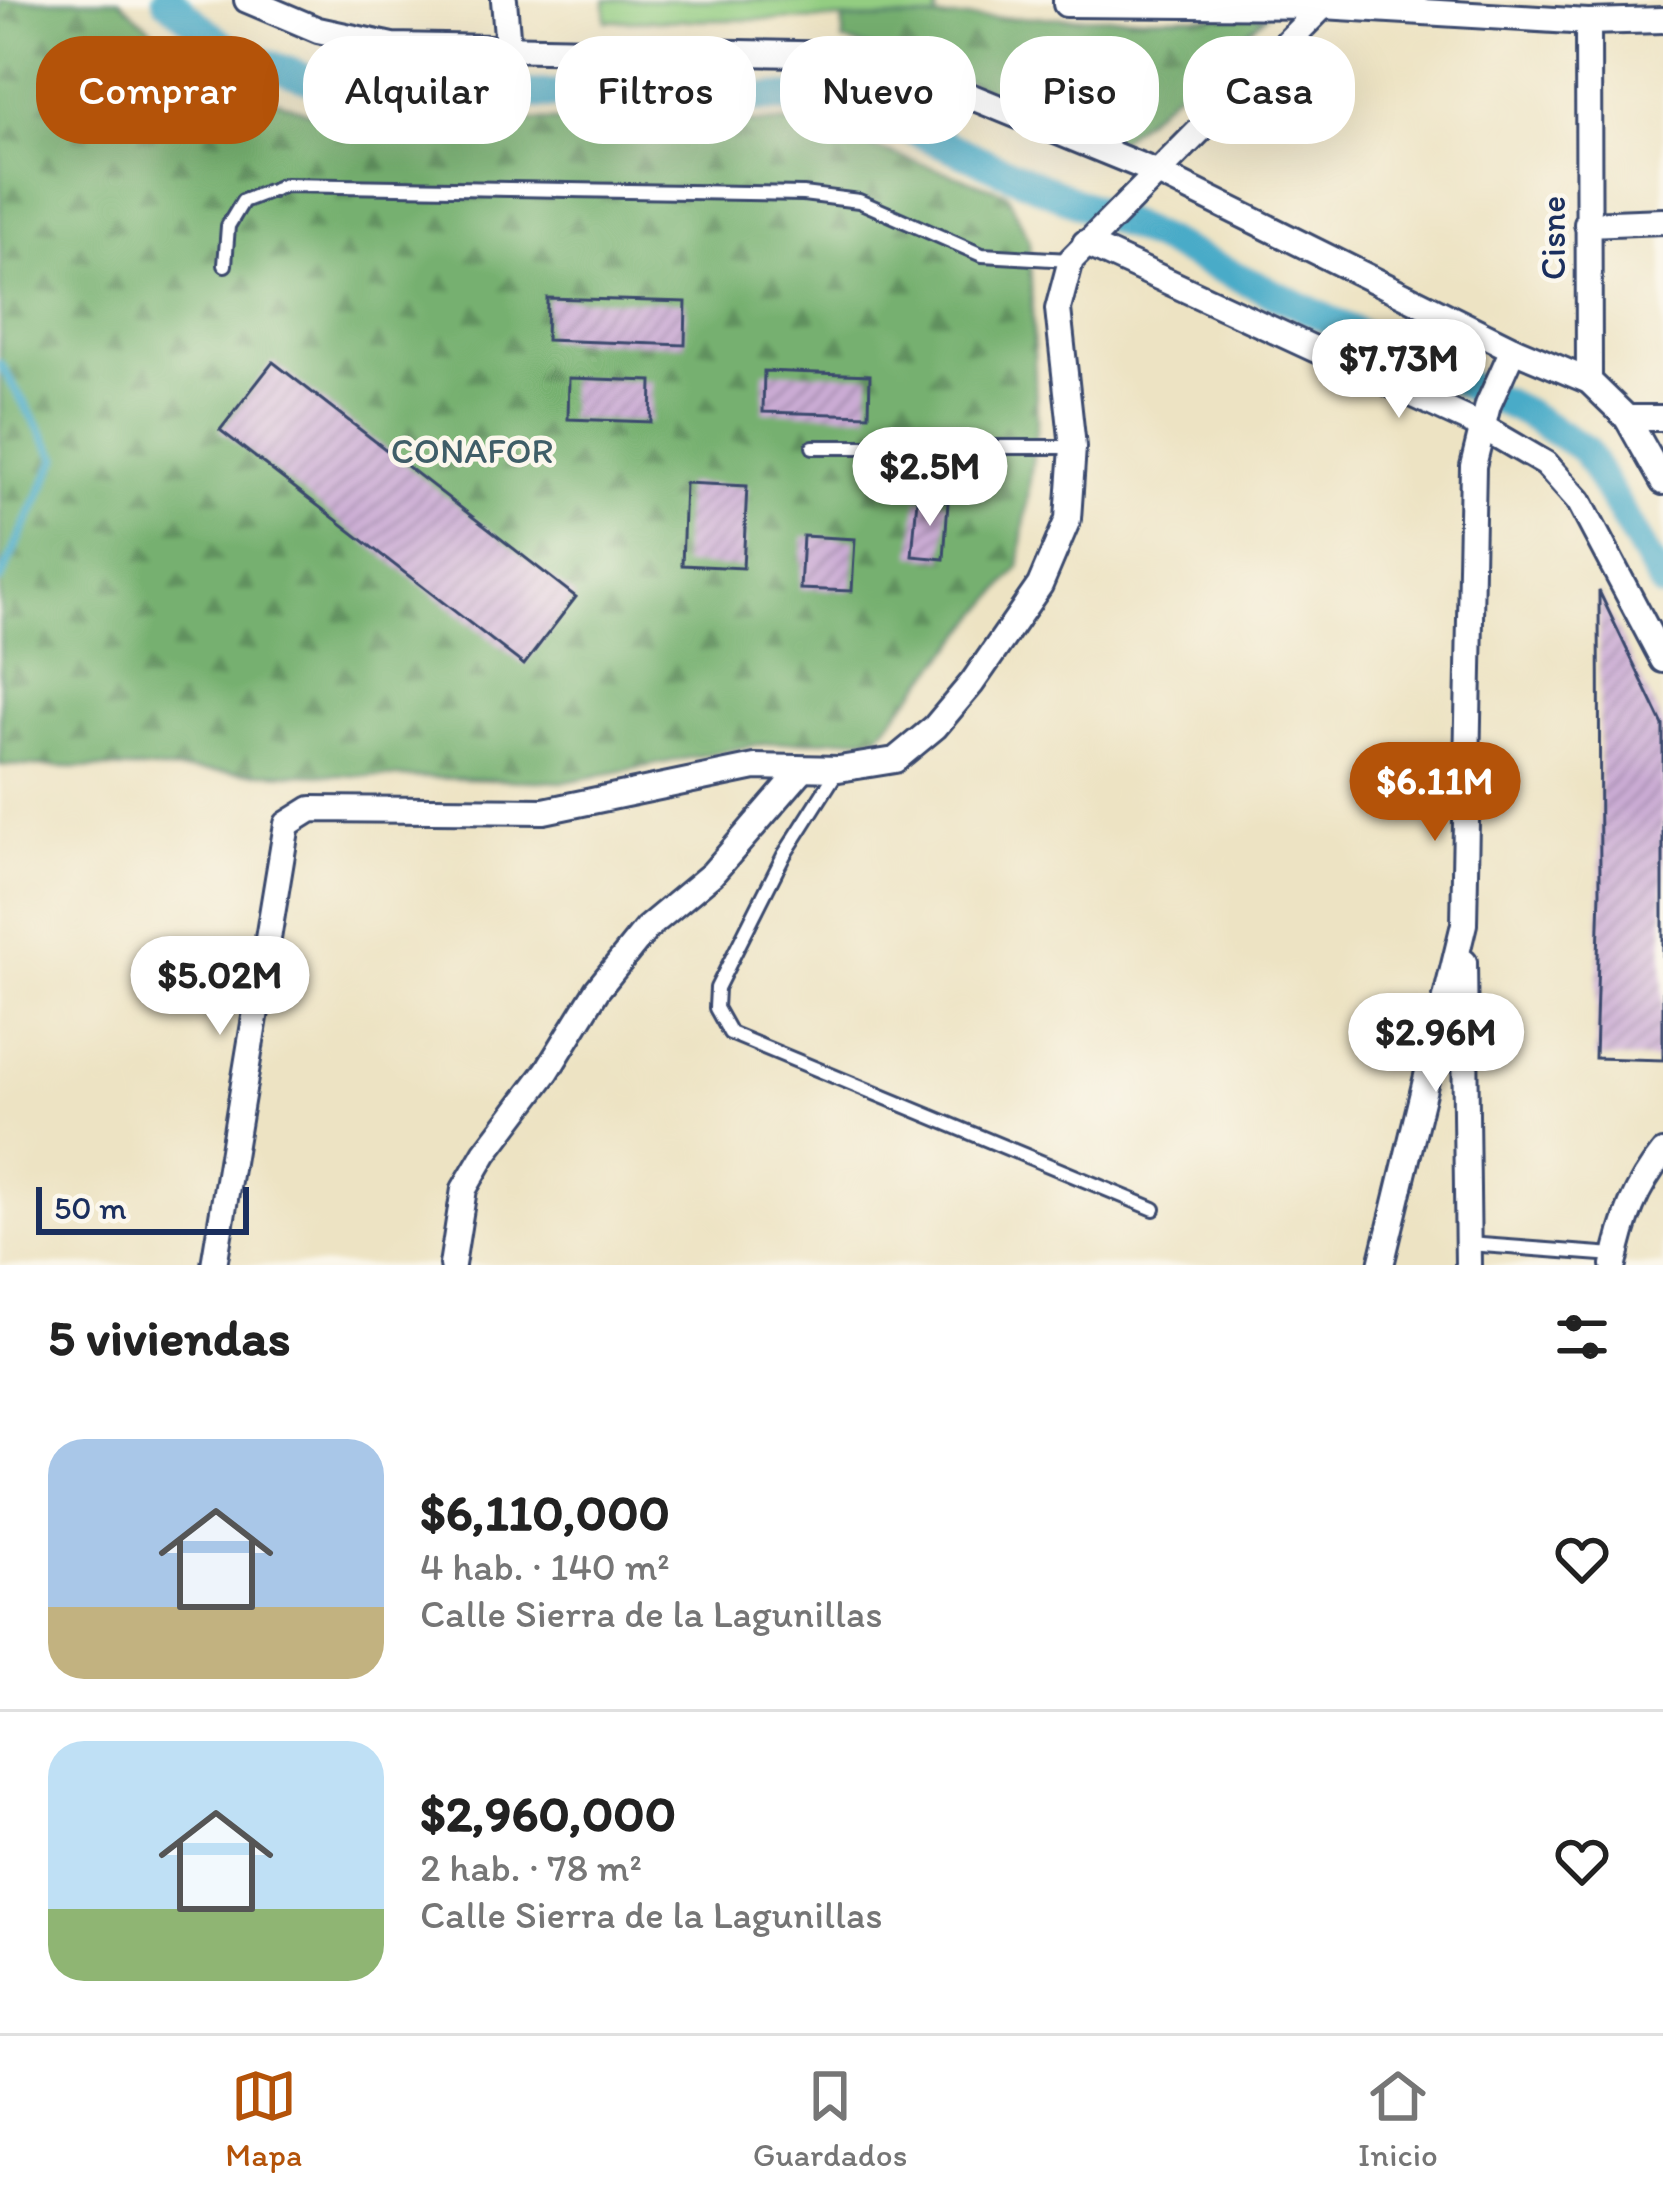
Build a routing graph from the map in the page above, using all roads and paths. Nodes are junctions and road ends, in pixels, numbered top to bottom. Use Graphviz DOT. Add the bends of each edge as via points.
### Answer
graph roads {
  1 [pos="247,0"];
  2 [pos="504,0"];
  3 [pos="1066,2"];
  4 [pos="1326,3"];
  5 [pos="1663,20"];
  6 [pos="1588,22"];
  7 [pos="346,36"];
  8 [pos="507,36"];
  9 [pos="531,48"];
  10 [pos="1156,172"];
  11 [pos="1663,221"];
  12 [pos="1587,224"];
  13 [pos="1085,244"];
  14 [pos="225,265"];
  15 [pos="1509,358"];
  16 [pos="1589,381"];
  17 [pos="1484,416"];
  18 [pos="1627,418"];
  19 [pos="1663,418"];
  20 [pos="813,447"];
  21 [pos="1073,447"];
  22 [pos="1663,482"];
  23 [pos="1663,660"];
  24 [pos="839,769"];
  25 [pos="802,770"];
  26 [pos="1464,924"];
  27 [pos="1663,1153"];
  28 [pos="1154,1209"];
  29 [pos="1468,1254"];
  30 [pos="1616,1260"];
  31 [pos="214,1265"];
  32 [pos="452,1265"];
  33 [pos="1381,1265"];
  1 -- 7 [label="street"];
  2 -- 8 [label="street"];
  3 -- 4 [label="street"];
  4 -- 6 [label="street"];
  4 -- 10 [label="street"];
  5 -- 6 [label="street"];
  6 -- 12 [label="street, Cisne"];
  9 -- 10 [label="street" via="844,55 901,68"];
  10 -- 13 [label="street"];
  10 -- 15 [label="street"];
  11 -- 12 [label="street"];
  12 -- 16 [label="street, Cisne"];
  13 -- 14 [label="lane" via="982,254 859,201 803,194 285,185 242,200 228,226"];
  13 -- 17 [label="street"];
  13 -- 21 [label="street" via="1058,309"];
  15 -- 16 [label="street"];
  15 -- 17 [label="street"];
  16 -- 18 [label="street"];
  17 -- 23 [label="street" via="1579,501"];
  17 -- 26 [label="street" via="1473,466"];
  18 -- 19 [label="street"];
  18 -- 22 [label="street"];
  20 -- 21 [label="lane"];
  21 -- 24 [label="street" via="1069,519 1040,585 972,683 895,760"];
  24 -- 25 [label="street"];
  24 -- 28 [label="lane" via="784,855 717,988 716,1008 730,1033"];
  25 -- 31 [label="street" via="717,773 544,811 311,809 287,824"];
  25 -- 32 [label="street" via="712,874 646,928 597,990 464,1189"];
  26 -- 29 [label="street"];
  26 -- 33 [label="street"];
  27 -- 30 [label="street" via="1639,1184"];
  29 -- 30 [label="lane"];
}
